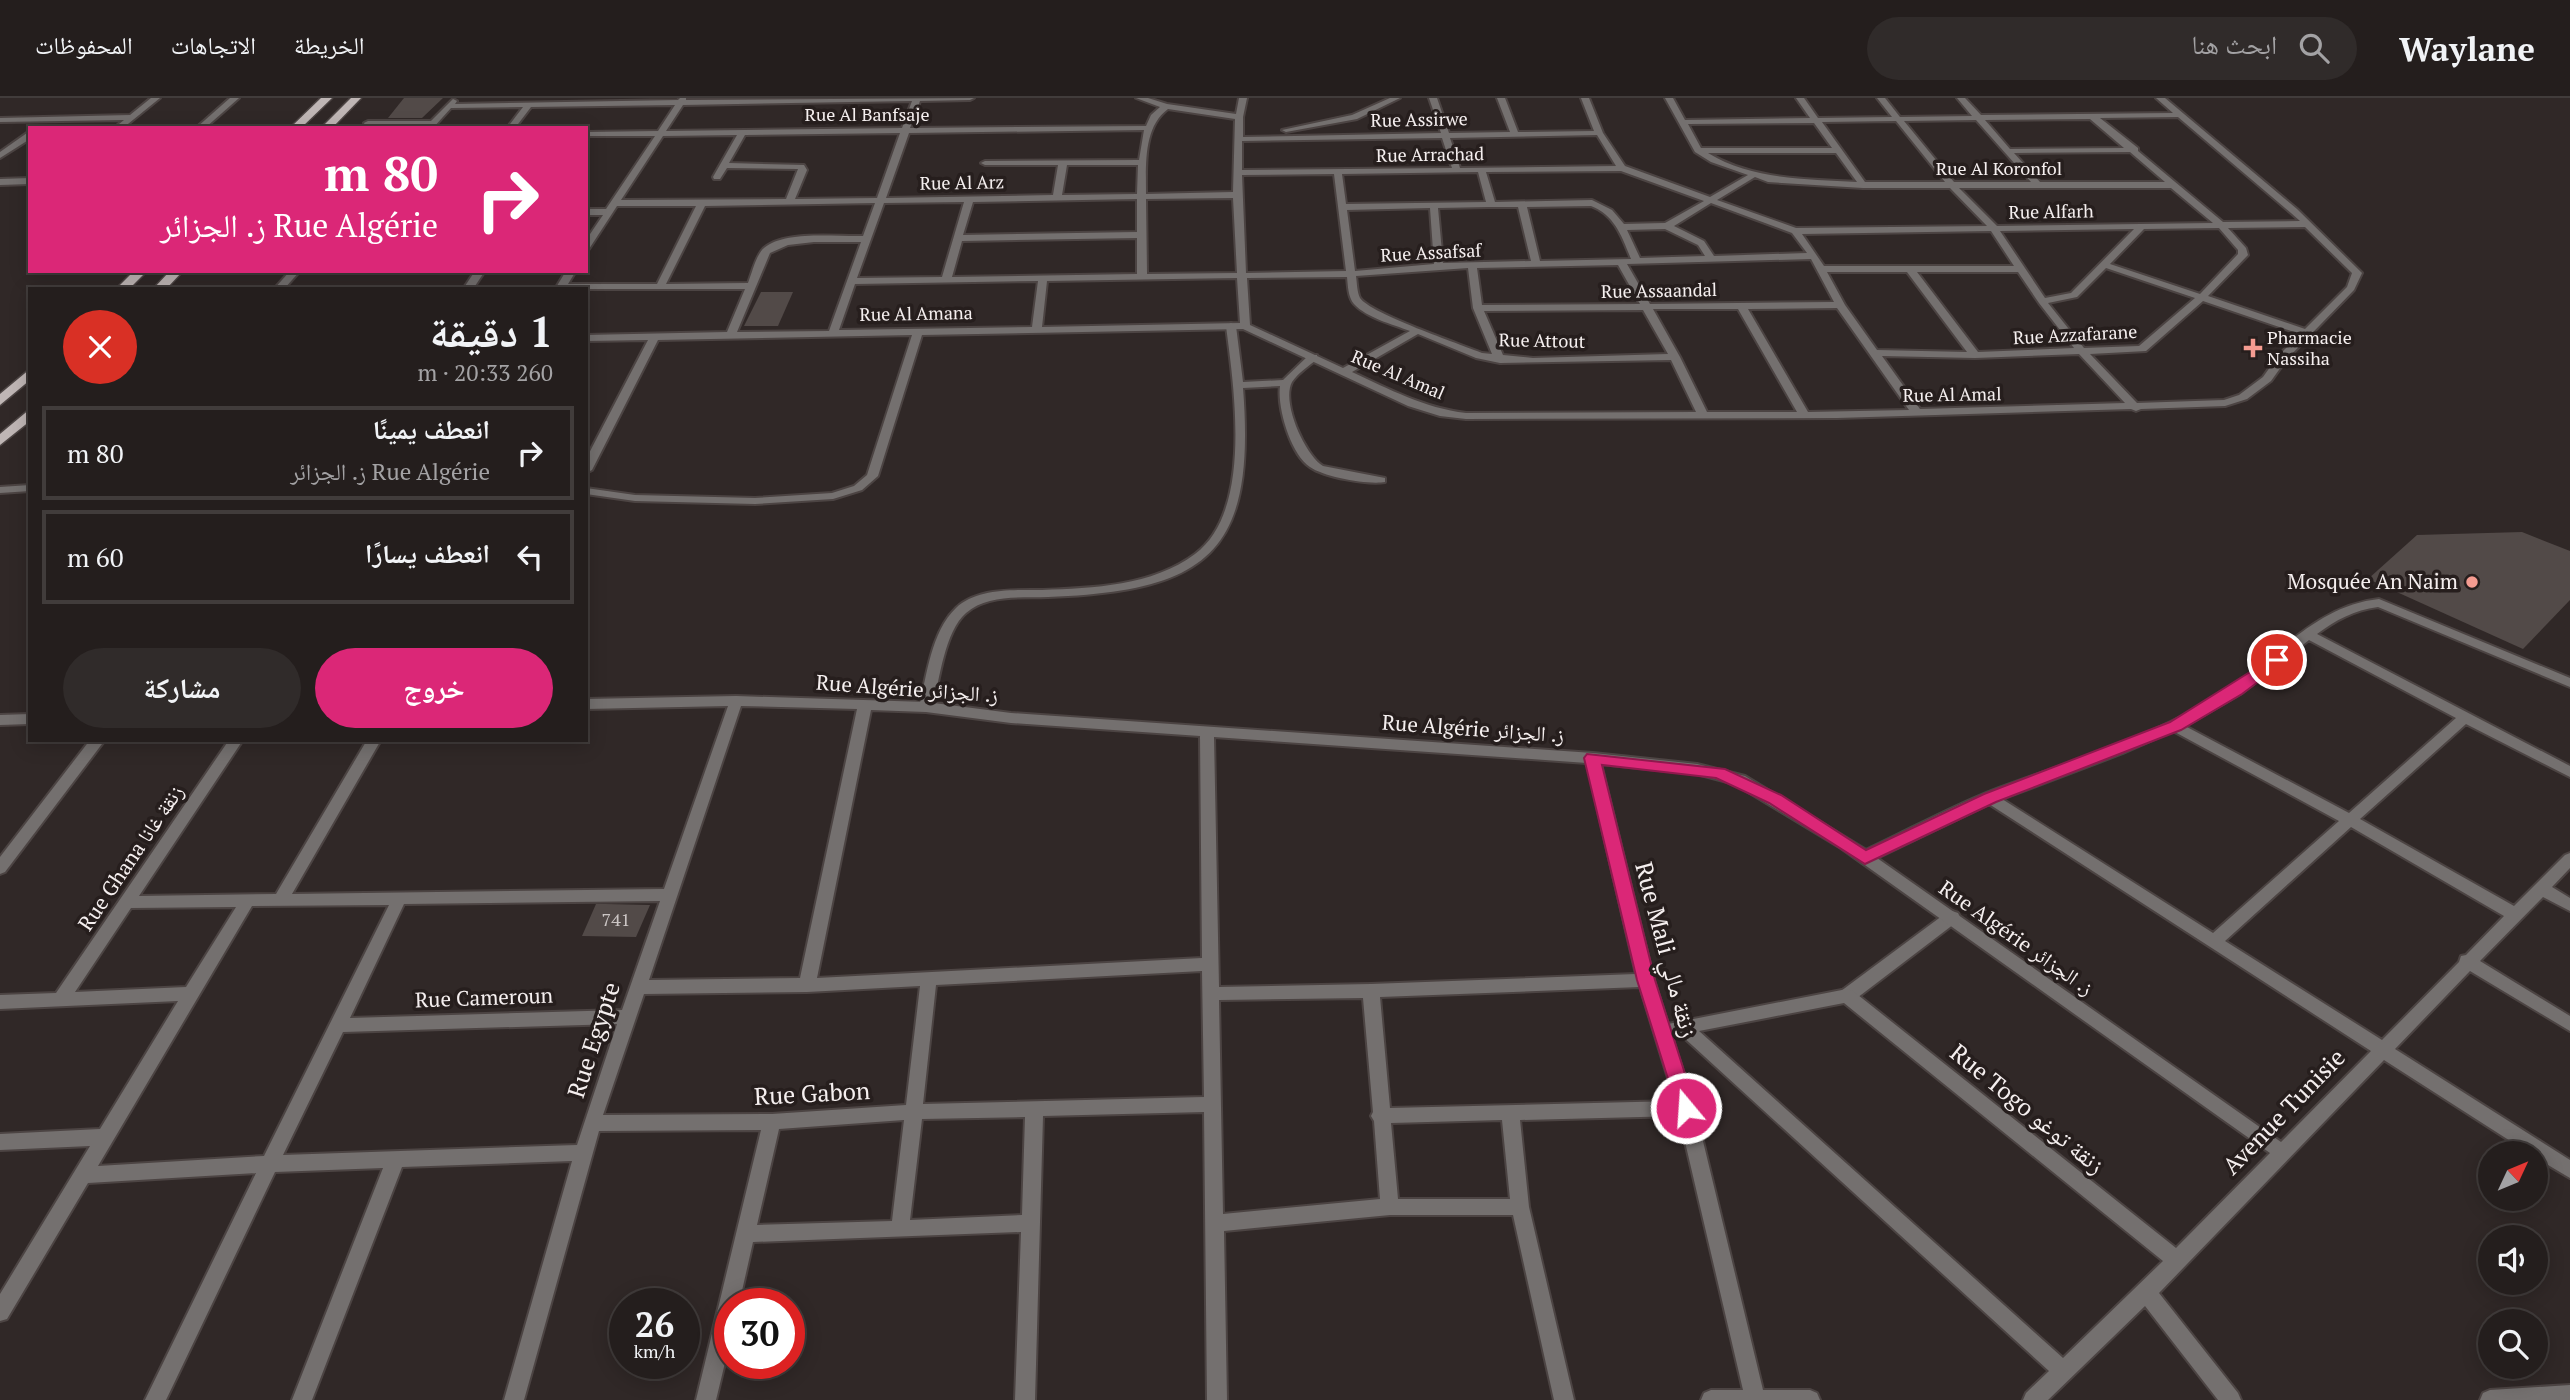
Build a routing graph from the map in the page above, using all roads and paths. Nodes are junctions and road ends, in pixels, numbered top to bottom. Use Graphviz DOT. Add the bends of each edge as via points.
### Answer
graph roads {
  1 [pos="156,98"];
  2 [pos="235,98"];
  3 [pos="327,98"];
  4 [pos="356,98"];
  5 [pos="456,98"];
  6 [pos="970,98"];
  7 [pos="1140,98"];
  8 [pos="1243,98"];
  9 [pos="1396,98"];
  10 [pos="1433,98"];
  11 [pos="1501,98"];
  12 [pos="1585,98"];
  13 [pos="1669,98"];
  14 [pos="1800,98"];
  15 [pos="1881,98"];
  16 [pos="1961,98"];
  17 [pos="2160,98"];
  18 [pos="916,99"];
  19 [pos="682,100"];
  20 [pos="529,105"];
  21 [pos="449,106"];
  22 [pos="1166,106"];
  23 [pos="2181,115"];
  24 [pos="132,117"];
  25 [pos="1238,117"];
  26 [pos="2093,117"];
  27 [pos="53,118"];
  28 [pos="1897,118"];
  29 [pos="1816,119"];
  30 [pos="1979,119"];
  31 [pos="0,120"];
  32 [pos="368,122"];
  33 [pos="1681,122"];
  34 [pos="430,125"];
  35 [pos="43,126"];
  36 [pos="121,126"];
  37 [pos="202,126"];
  38 [pos="297,126"];
  39 [pos="328,126"];
  40 [pos="513,126"];
  41 [pos="1149,128"];
  42 [pos="904,131"];
  43 [pos="743,132"];
  44 [pos="660,133"];
  45 [pos="1514,133"];
  46 [pos="1599,133"];
  47 [pos="588,134"];
  48 [pos="1239,135"];
  49 [pos="1445,135"];
  50 [pos="28,136"];
  51 [pos="1698,150"];
  52 [pos="2135,150"];
  53 [pos="1839,151"];
  54 [pos="2007,151"];
  55 [pos="0,156"];
  56 [pos="1063,162"];
  57 [pos="1144,162"];
  58 [pos="985,163"];
  59 [pos="724,165"];
  60 [pos="1622,168"];
  61 [pos="1457,170"];
  62 [pos="1481,170"];
  63 [pos="1239,173"];
  64 [pos="1338,173"];
  65 [pos="1755,174"];
  66 [pos="718,177"];
  67 [pos="28,181"];
  68 [pos="0,182"];
  69 [pos="1863,185"];
  70 [pos="1952,185"];
  71 [pos="2038,185"];
  72 [pos="2175,185"];
  73 [pos="1237,195"];
  74 [pos="1143,196"];
  75 [pos="1058,197"];
  76 [pos="969,199"];
  77 [pos="1713,199"];
  78 [pos="878,201"];
  79 [pos="789,202"];
  80 [pos="702,203"];
  81 [pos="617,204"];
  82 [pos="1492,205"];
  83 [pos="1522,205"];
  84 [pos="1341,207"];
  85 [pos="1434,207"];
  86 [pos="588,212"];
  87 [pos="611,212"];
  88 [pos="2307,224"];
  89 [pos="2221,225"];
  90 [pos="1667,226"];
  91 [pos="2142,226"];
  92 [pos="1621,227"];
  93 [pos="1994,228"];
  94 [pos="1795,231"];
  95 [pos="1143,235"];
  96 [pos="957,238"];
  97 [pos="866,239"];
  98 [pos="588,244"];
  99 [pos="1814,256"];
  100 [pos="1711,258"];
  101 [pos="1637,261"];
  102 [pos="1621,262"];
  103 [pos="1536,264"];
  104 [pos="1439,265"];
  105 [pos="2105,265"];
  106 [pos="1472,266"];
  107 [pos="1909,268"];
  108 [pos="1819,269"];
  109 [pos="2022,269"];
  110 [pos="139,273"];
  111 [pos="175,273"];
  112 [pos="293,273"];
  113 [pos="1349,274"];
  114 [pos="1242,275"];
  115 [pos="1142,277"];
  116 [pos="1043,278"];
  117 [pos="946,280"];
  118 [pos="851,281"];
  119 [pos="751,286"];
  120 [pos="124,287"];
  121 [pos="161,287"];
  122 [pos="281,287"];
  123 [pos="660,287"];
  124 [pos="588,288"];
  125 [pos="2201,298"];
  126 [pos="2042,301"];
  127 [pos="1741,305"];
  128 [pos="1840,305"];
  129 [pos="1645,307"];
  130 [pos="1478,308"];
  131 [pos="1231,326"];
  132 [pos="1245,326"];
  133 [pos="1037,330"];
  134 [pos="918,332"];
  135 [pos="1415,332"];
  136 [pos="833,333"];
  137 [pos="2307,333"];
  138 [pos="731,335"];
  139 [pos="654,337"];
  140 [pos="588,338"];
  141 [pos="1874,353"];
  142 [pos="2083,353"];
  143 [pos="1975,355"];
  144 [pos="1313,356"];
  145 [pos="1675,356"];
  146 [pos="1500,360"];
  147 [pos="1344,372"];
  148 [pos="28,375"];
  149 [pos="1286,383"];
  150 [pos="1238,385"];
  151 [pos="0,401"];
  152 [pos="2136,408"];
  153 [pos="1917,413"];
  154 [pos="1804,414"];
  155 [pos="28,415"];
  156 [pos="1703,415"];
  157 [pos="0,442"];
  158 [pos="588,466"];
  159 [pos="1381,480"];
  160 [pos="28,488"];
  161 [pos="0,490"];
  162 [pos="588,491"];
  163 [pos="2307,634"];
  164 [pos="2570,683"];
  165 [pos="736,701"];
  166 [pos="588,704"];
  167 [pos="865,706"];
  168 [pos="926,707"];
  169 [pos="28,719"];
  170 [pos="2463,719"];
  171 [pos="0,720"];
  172 [pos="2175,726"];
  173 [pos="1207,733"];
  174 [pos="96,742"];
  175 [pos="235,742"];
  176 [pos="373,742"];
  177 [pos="1592,758"];
  178 [pos="2570,772"];
  179 [pos="1990,798"];
  180 [pos="2350,820"];
  181 [pos="1865,857"];
  182 [pos="2570,859"];
  183 [pos="0,868"];
  184 [pos="2540,888"];
  185 [pos="670,895"];
  186 [pos="281,899"];
  187 [pos="398,899"];
  188 [pos="247,901"];
  189 [pos="127,902"];
  190 [pos="2570,905"];
  191 [pos="2514,914"];
  192 [pos="1952,917"];
  193 [pos="2214,941"];
  194 [pos="2467,961"];
  195 [pos="1212,964"];
  196 [pos="929,979"];
  197 [pos="1646,980"];
  198 [pos="807,985"];
  199 [pos="638,987"];
  200 [pos="1371,991"];
  201 [pos="1211,994"];
  202 [pos="188,995"];
  203 [pos="1847,996"];
  204 [pos="61,999"];
  205 [pos="0,1002"];
  206 [pos="629,1017"];
  207 [pos="2570,1024"];
  208 [pos="340,1025"];
  209 [pos="1683,1027"];
  210 [pos="1661,1032"];
  211 [pos="2380,1051"];
  212 [pos="1211,1104"];
  213 [pos="1686,1108"];
  214 [pos="1034,1111"];
  215 [pos="1510,1111"];
  216 [pos="912,1112"];
  217 [pos="1380,1116"];
  218 [pos="772,1122"];
  219 [pos="592,1124"];
  220 [pos="106,1137"];
  221 [pos="0,1142"];
  222 [pos="584,1153"];
  223 [pos="2282,1153"];
  224 [pos="396,1160"];
  225 [pos="270,1164"];
  226 [pos="2570,1170"];
  227 [pos="82,1175"];
  228 [pos="1390,1207"];
  229 [pos="1520,1208"];
  230 [pos="1030,1223"];
  231 [pos="1214,1223"];
  232 [pos="900,1229"];
  233 [pos="746,1234"];
  234 [pos="2176,1260"];
  235 [pos="2146,1292"];
  236 [pos="0,1312"];
  237 [pos="2063,1371"];
  238 [pos="2570,1395"];
  239 [pos="1755,1398"];
  240 [pos="1786,1399"];
  241 [pos="155,1400"];
  242 [pos="302,1400"];
  243 [pos="514,1400"];
  244 [pos="706,1400"];
  245 [pos="1025,1400"];
  246 [pos="1217,1400"];
  247 [pos="1563,1400"];
  248 [pos="1711,1400"];
  249 [pos="1811,1400"];
  250 [pos="2034,1400"];
  251 [pos="2231,1400"];
  252 [pos="2490,1400"];
  1 -- 24 [label="street"];
  2 -- 37 [label="street"];
  3 -- 38 [label="main road"];
  4 -- 39 [label="main road"];
  5 -- 21 [label="street"];
  6 -- 18 [label="street"];
  7 -- 22 [label="street"];
  8 -- 25 [label="street"];
  9 -- 48 [label="street" via="1334,122"];
  10 -- 49 [label="street"];
  11 -- 45 [label="street"];
  12 -- 46 [label="street"];
  13 -- 33 [label="street"];
  14 -- 29 [label="street"];
  15 -- 28 [label="street"];
  16 -- 30 [label="street"];
  17 -- 23 [label="street, Rue Al Amal"];
  18 -- 19 [label="street"];
  18 -- 42 [label="street"];
  19 -- 20 [label="street"];
  19 -- 44 [label="street"];
  20 -- 21 [label="street"];
  20 -- 40 [label="street"];
  21 -- 34 [label="street"];
  22 -- 25 [label="street"];
  22 -- 41 [label="street"];
  23 -- 26 [label="street"];
  23 -- 88 [label="street, Rue Al Amal"];
  24 -- 27 [label="street"];
  24 -- 36 [label="street"];
  25 -- 48 [label="street"];
  26 -- 30 [label="street"];
  26 -- 52 [label="street, Rue Azzafarane"];
  27 -- 31 [label="street"];
  27 -- 35 [label="street"];
  28 -- 29 [label="street"];
  28 -- 30 [label="street"];
  28 -- 70 [label="street"];
  29 -- 33 [label="street"];
  29 -- 53 [label="street"];
  30 -- 54 [label="street"];
  32 -- 34 [label="street"];
  33 -- 51 [label="street"];
  41 -- 42 [label="street, Rue Al Banfsaje"];
  41 -- 57 [label="street"];
  42 -- 43 [label="street, Rue Al Banfsaje"];
  42 -- 78 [label="street"];
  43 -- 44 [label="street, Rue Al Banfsaje"];
  43 -- 59 [label="street"];
  44 -- 47 [label="street, Rue Al Banfsaje"];
  44 -- 81 [label="street"];
  45 -- 46 [label="street, Rue Assirwe"];
  45 -- 49 [label="street, Rue Assirwe"];
  46 -- 60 [label="street"];
  48 -- 49 [label="street, Rue Assirwe"];
  48 -- 63 [label="street"];
  49 -- 61 [label="street"];
  50 -- 55 [label="street"];
  51 -- 53 [label="street"];
  51 -- 65 [label="street, Rue Al Koronfol"];
  52 -- 54 [label="street"];
  52 -- 72 [label="street, Rue Azzafarane"];
  53 -- 69 [label="street"];
  54 -- 71 [label="street"];
  56 -- 57 [label="street"];
  56 -- 58 [label="street"];
  56 -- 75 [label="street"];
  57 -- 74 [label="street"];
  59 -- 66 [label="street"];
  59 -- 79 [label="street" via="801,167"];
  60 -- 62 [label="street, Rue Arrachad"];
  60 -- 77 [label="street, Rue Arrachad"];
  61 -- 62 [label="street, Rue Arrachad"];
  61 -- 64 [label="street, Rue Arrachad"];
  62 -- 82 [label="street"];
  63 -- 64 [label="street, Rue Arrachad"];
  63 -- 73 [label="street"];
  64 -- 84 [label="street"];
  65 -- 69 [label="street, Rue Al Koronfol" via="1780,181"];
  65 -- 77 [label="street"];
  67 -- 68 [label="street"];
  69 -- 70 [label="street, Rue Al Koronfol"];
  70 -- 71 [label="street, Rue Al Koronfol"];
  70 -- 93 [label="street"];
  71 -- 72 [label="street, Rue Al Koronfol"];
  72 -- 89 [label="street, Rue Azzafarane"];
  73 -- 74 [label="street, Rue Al Arz"];
  73 -- 114 [label="street"];
  74 -- 75 [label="street, Rue Al Arz"];
  74 -- 95 [label="street"];
  75 -- 76 [label="street, Rue Al Arz"];
  76 -- 78 [label="street, Rue Al Arz"];
  76 -- 96 [label="street"];
  77 -- 90 [label="street"];
  77 -- 94 [label="street, Rue Arrachad"];
  78 -- 79 [label="street, Rue Al Arz"];
  78 -- 97 [label="street"];
  79 -- 80 [label="street, Rue Al Arz"];
  80 -- 81 [label="street, Rue Al Arz"];
  80 -- 123 [label="street"];
  81 -- 87 [label="street"];
  82 -- 83 [label="street"];
  82 -- 85 [label="street"];
  83 -- 92 [label="street" via="1592,203 1609,210"];
  83 -- 103 [label="street"];
  84 -- 85 [label="street"];
  84 -- 113 [label="street"];
  85 -- 104 [label="street"];
  86 -- 87 [label="street"];
  87 -- 98 [label="street"];
  88 -- 89 [label="street, Rue Alfarh"];
  88 -- 137 [label="street, Rue Al Amal" via="2357,273 2351,288"];
  89 -- 91 [label="street, Rue Alfarh"];
  89 -- 125 [label="street, Rue Azzafarane" via="2244,253"];
  90 -- 92 [label="street"];
  90 -- 100 [label="street" via="1701,243"];
  91 -- 93 [label="street, Rue Alfarh"];
  91 -- 105 [label="street"];
  92 -- 101 [label="street"];
  93 -- 94 [label="street, Rue Alfarh"];
  93 -- 109 [label="street"];
  94 -- 99 [label="street"];
  95 -- 96 [label="street"];
  95 -- 115 [label="street"];
  96 -- 117 [label="street"];
  97 -- 118 [label="street"];
  97 -- 119 [label="street" via="776,245 766,251"];
  99 -- 100 [label="street"];
  99 -- 108 [label="street"];
  100 -- 101 [label="street"];
  101 -- 102 [label="street, Rue Assafsaf"];
  102 -- 103 [label="street, Rue Assafsaf"];
  102 -- 129 [label="street"];
  103 -- 106 [label="street, Rue Assafsaf"];
  104 -- 106 [label="street, Rue Assafsaf"];
  104 -- 113 [label="street, Rue Assafsaf"];
  105 -- 125 [label="street"];
  105 -- 126 [label="street" via="2074,295"];
  106 -- 130 [label="street"];
  107 -- 108 [label="street"];
  107 -- 109 [label="street"];
  107 -- 143 [label="street"];
  108 -- 128 [label="street"];
  109 -- 126 [label="street"];
  110 -- 120 [label="main road"];
  111 -- 121 [label="main road"];
  112 -- 122 [label="street"];
  113 -- 114 [label="street, Rue Assafsaf"];
  113 -- 135 [label="street, Rue Attout" via="1355,298"];
  114 -- 115 [label="street"];
  114 -- 132 [label="street"];
  115 -- 116 [label="street"];
  116 -- 117 [label="street"];
  116 -- 133 [label="street"];
  117 -- 118 [label="street"];
  118 -- 136 [label="street"];
  119 -- 123 [label="street"];
  119 -- 138 [label="street"];
  123 -- 124 [label="street"];
  125 -- 137 [label="street"];
  125 -- 142 [label="street, Rue Azzafarane" via="2148,347"];
  126 -- 142 [label="street"];
  127 -- 128 [label="street, Rue Assaandal"];
  127 -- 129 [label="street, Rue Assaandal"];
  127 -- 154 [label="street"];
  128 -- 141 [label="street"];
  129 -- 130 [label="street, Rue Assaandal"];
  129 -- 145 [label="street"];
  130 -- 146 [label="street"];
  131 -- 132 [label="street, Rue Al Amana"];
  131 -- 133 [label="street, Rue Al Amana"];
  131 -- 150 [label="street"];
  132 -- 144 [label="street, Rue Al Amal"];
  133 -- 134 [label="street, Rue Al Amana"];
  134 -- 136 [label="street, Rue Al Amana"];
  134 -- 162 [label="street" via="872,476 859,488 833,496 755,501 635,498"];
  135 -- 146 [label="street, Rue Attout"];
  135 -- 147 [label="street"];
  136 -- 138 [label="street, Rue Al Amana"];
  137 -- 152 [label="street, Rue Al Amal" via="2267,379 2243,397 2205,406"];
  138 -- 139 [label="street, Rue Al Amana"];
  139 -- 140 [label="street, Rue Al Amana"];
  139 -- 158 [label="street"];
  141 -- 143 [label="street, Rue Azzafarane"];
  141 -- 153 [label="street"];
  142 -- 143 [label="street, Rue Azzafarane"];
  142 -- 152 [label="street"];
  144 -- 147 [label="street, Rue Al Amal"];
  144 -- 149 [label="street"];
  145 -- 146 [label="street, Rue Attout"];
  145 -- 156 [label="street"];
  147 -- 156 [label="street, Rue Al Amal" via="1412,404 1453,415"];
  148 -- 151 [label="main road"];
  149 -- 150 [label="street"];
  149 -- 159 [label="street" via="1283,395 1302,455 1329,471"];
  150 -- 168 [label="street" via="1237,478 1222,532 1202,555 1170,573 1131,585 976,601 953,620"];
  152 -- 153 [label="street, Rue Al Amal"];
  153 -- 154 [label="street, Rue Al Amal"];
  154 -- 156 [label="street, Rue Al Amal"];
  155 -- 157 [label="main road"];
  160 -- 161 [label="street"];
  163 -- 164 [label="street" via="2359,604 2379,603"];
  163 -- 170 [label="street"];
  163 -- 172 [label="street" via="2262,673"];
  165 -- 166 [label="street, Rue Algérie ز. الجزائر"];
  165 -- 167 [label="street, Rue Algérie ز. الجزائر"];
  165 -- 185 [label="street, Rue Egypte"];
  167 -- 168 [label="street, Rue Algérie ز. الجزائر"];
  167 -- 198 [label="street"];
  168 -- 173 [label="street, Rue Algérie ز. الجزائر"];
  169 -- 171 [label="street"];
  170 -- 178 [label="street"];
  170 -- 180 [label="street"];
  172 -- 179 [label="street"];
  172 -- 180 [label="street"];
  173 -- 177 [label="street, Rue Algérie ز. الجزائر"];
  173 -- 195 [label="street"];
  174 -- 183 [label="street"];
  175 -- 189 [label="street, Rue Ghana زنقة غانا"];
  176 -- 186 [label="street"];
  177 -- 181 [label="street, Rue Algérie ز. الجزائر" via="1719,773 1775,799"];
  177 -- 197 [label="street, Rue Mali زنقة مالي"];
  179 -- 181 [label="street"];
  179 -- 193 [label="street"];
  180 -- 191 [label="street"];
  180 -- 193 [label="street"];
  181 -- 192 [label="street, Rue Algérie ز. الجزائر"];
  182 -- 184 [label="street, Avenue Tunisie"];
  184 -- 190 [label="street"];
  184 -- 191 [label="street, Avenue Tunisie"];
  185 -- 187 [label="street"];
  185 -- 199 [label="street, Rue Egypte"];
  186 -- 187 [label="street"];
  186 -- 188 [label="street"];
  187 -- 208 [label="street"];
  188 -- 189 [label="street"];
  188 -- 202 [label="street"];
  189 -- 204 [label="street, Rue Ghana زنقة غانا"];
  191 -- 194 [label="street, Avenue Tunisie"];
  192 -- 203 [label="street"];
  192 -- 223 [label="street, Rue Algérie ز. الجزائر"];
  193 -- 211 [label="street"];
  194 -- 207 [label="street"];
  194 -- 211 [label="street, Avenue Tunisie"];
  195 -- 196 [label="street"];
  195 -- 201 [label="street"];
  196 -- 198 [label="street"];
  196 -- 216 [label="street"];
  197 -- 200 [label="street"];
  197 -- 210 [label="street, Rue Mali زنقة مالي"];
  198 -- 199 [label="street"];
  199 -- 206 [label="street, Rue Egypte"];
  200 -- 201 [label="street"];
  200 -- 217 [label="street"];
  201 -- 212 [label="street"];
  202 -- 204 [label="street"];
  202 -- 220 [label="street"];
  203 -- 209 [label="street"];
  203 -- 234 [label="street, Rue Togo زنقة توغو"];
  204 -- 205 [label="street"];
  206 -- 208 [label="street, Rue Cameroun"];
  206 -- 219 [label="street, Rue Egypte"];
  208 -- 225 [label="street"];
  209 -- 210 [label="street"];
  209 -- 237 [label="street"];
  210 -- 213 [label="street, Rue Mali زنقة مالي"];
  211 -- 223 [label="street, Avenue Tunisie"];
  211 -- 226 [label="street"];
  212 -- 214 [label="street, Rue Gabon"];
  212 -- 231 [label="street"];
  213 -- 215 [label="street"];
  213 -- 239 [label="street, Rue Mali زنقة مالي"];
  214 -- 216 [label="street, Rue Gabon"];
  214 -- 230 [label="street"];
  215 -- 217 [label="street"];
  215 -- 229 [label="street"];
  216 -- 218 [label="street, Rue Gabon"];
  216 -- 232 [label="street"];
  217 -- 228 [label="street"];
  218 -- 219 [label="street, Rue Gabon"];
  218 -- 233 [label="street"];
  219 -- 222 [label="street, Rue Egypte"];
  220 -- 221 [label="street"];
  220 -- 227 [label="street"];
  222 -- 224 [label="street"];
  222 -- 243 [label="street, Rue Egypte"];
  223 -- 234 [label="street, Avenue Tunisie"];
  224 -- 225 [label="street"];
  224 -- 242 [label="street"];
  225 -- 227 [label="street"];
  225 -- 241 [label="street"];
  227 -- 236 [label="street"];
  228 -- 229 [label="street"];
  228 -- 231 [label="street"];
  229 -- 247 [label="street"];
  230 -- 232 [label="street"];
  230 -- 245 [label="street"];
  231 -- 246 [label="street"];
  232 -- 233 [label="street"];
  233 -- 244 [label="street"];
  234 -- 235 [label="street, Avenue Tunisie"];
  235 -- 237 [label="street, Avenue Tunisie"];
  235 -- 251 [label="street"];
  237 -- 250 [label="street, Avenue Tunisie"];
  238 -- 252 [label="street"];
  239 -- 240 [label="street"];
  239 -- 248 [label="street"];
  240 -- 249 [label="street"];
}
